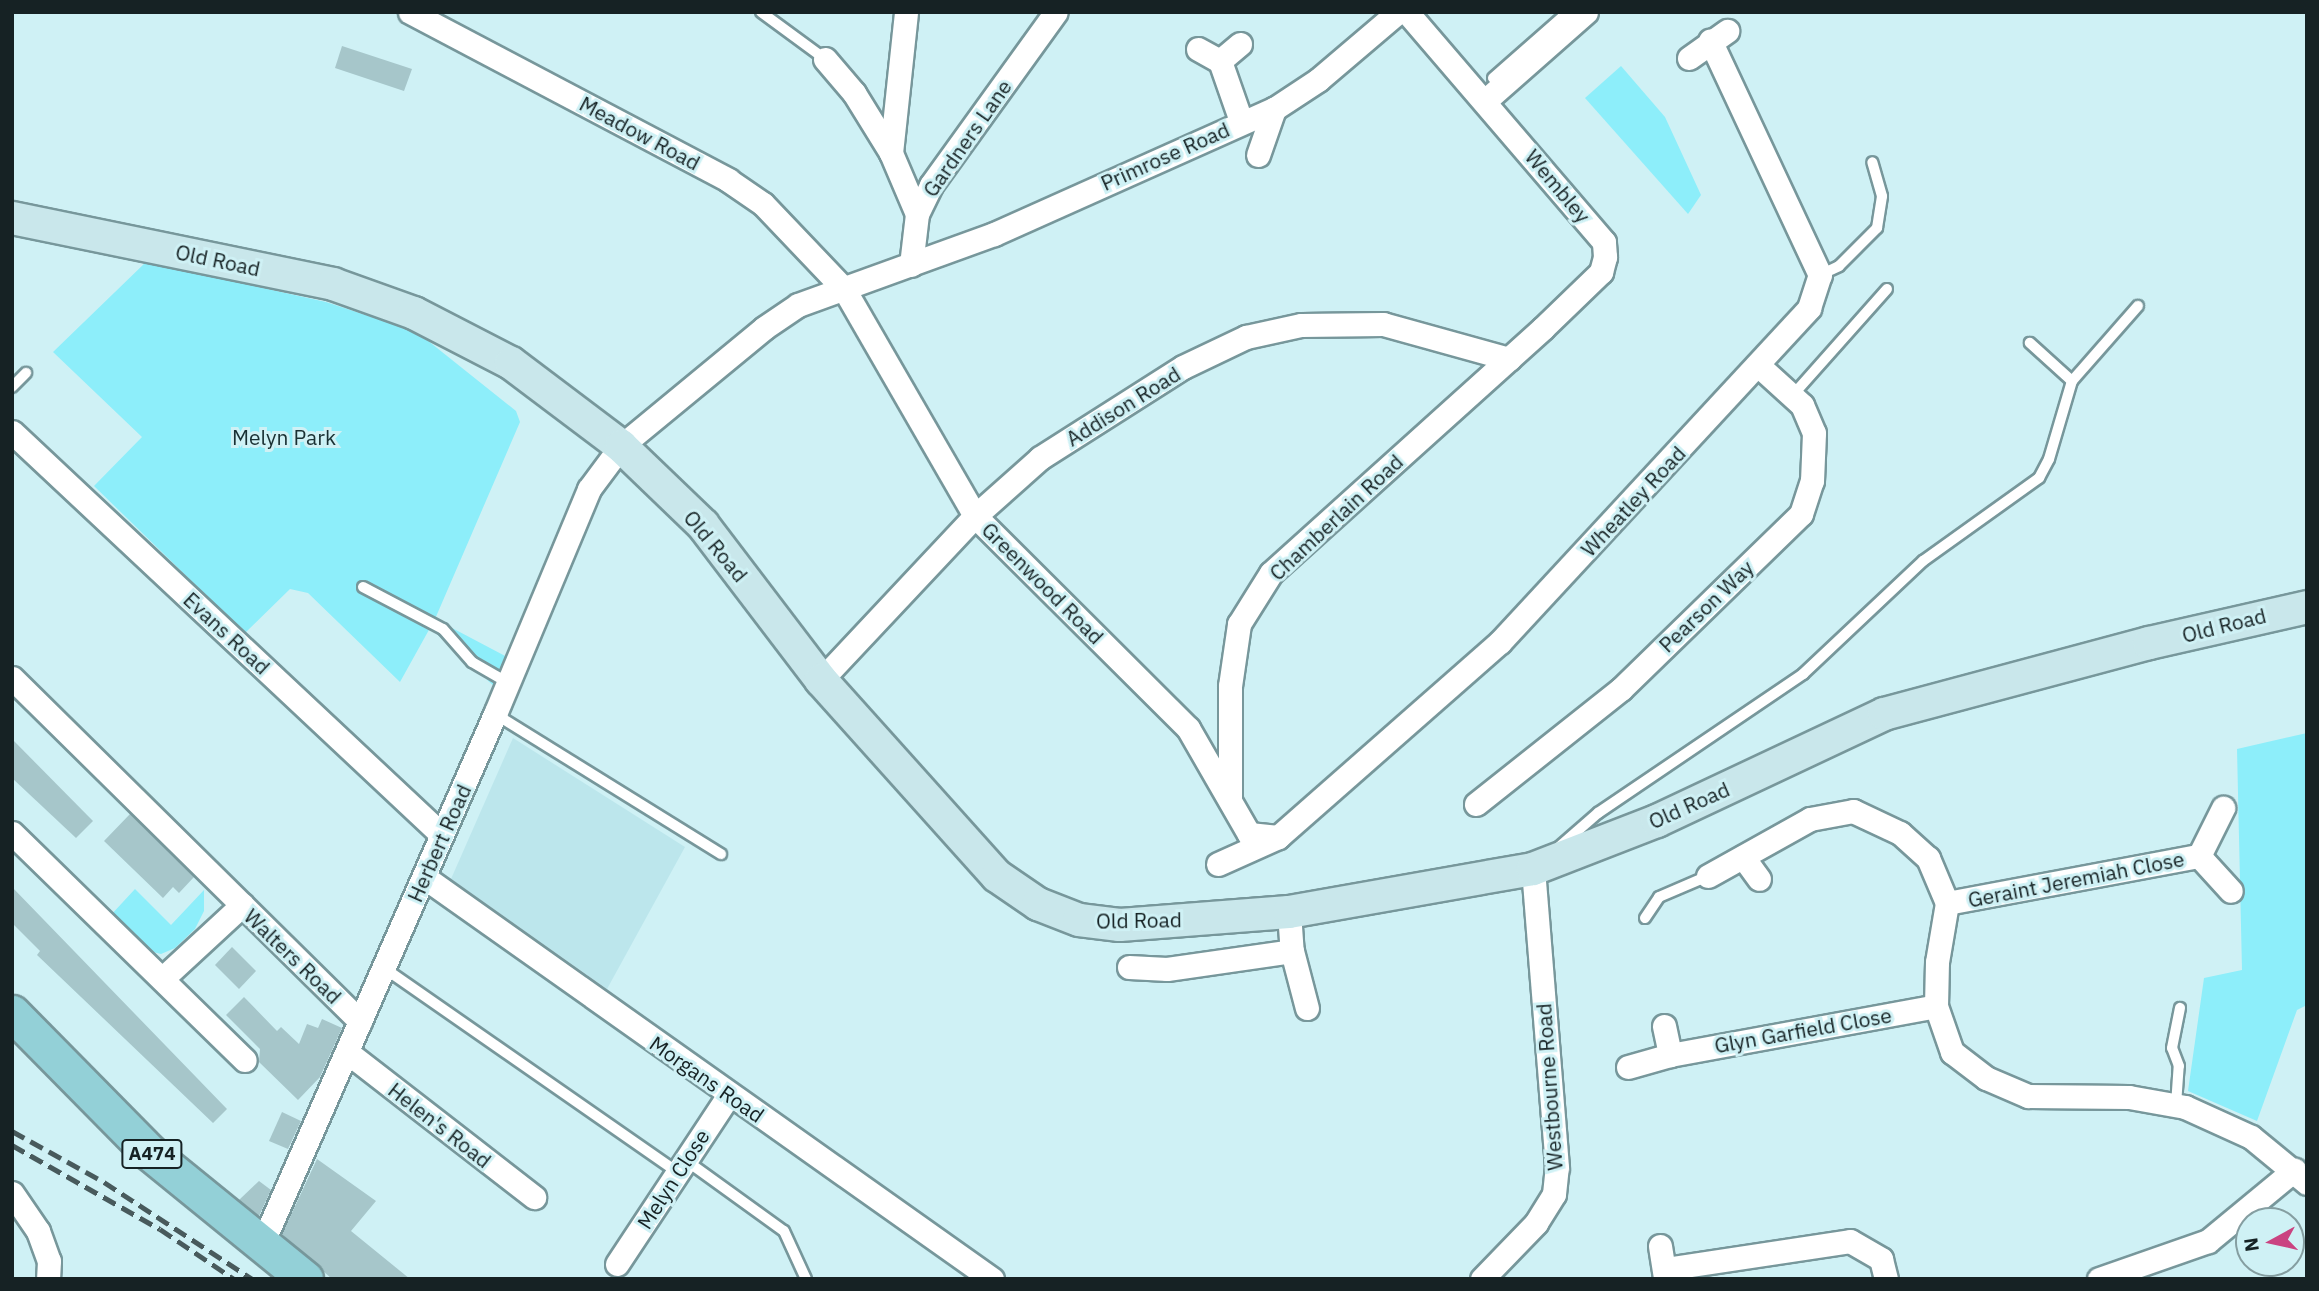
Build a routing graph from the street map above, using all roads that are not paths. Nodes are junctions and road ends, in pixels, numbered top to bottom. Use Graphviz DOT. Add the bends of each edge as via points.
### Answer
graph roads {
  1 [pos="410,12"];
  2 [pos="761,12"];
  3 [pos="1056,12"];
  4 [pos="1398,12"];
  5 [pos="1407,12"];
  6 [pos="1568,12"];
  7 [pos="1586,12"];
  8 [pos="904,13"];
  9 [pos="1240,44"];
  10 [pos="1198,49"];
  11 [pos="1689,58"];
  12 [pos="825,59"];
  13 [pos="1220,61"];
  14 [pos="1482,96"];
  15 [pos="1274,109"];
  16 [pos="1241,121"];
  17 [pos="891,153"];
  18 [pos="1258,155"];
  19 [pos="1872,162"];
  20 [pos="917,214"];
  21 [pos="12,218"];
  22 [pos="911,265"];
  23 [pos="1820,275"];
  24 [pos="844,289"];
  25 [pos="1887,289"];
  26 [pos="2138,306"];
  27 [pos="2030,343"];
  28 [pos="1508,359"];
  29 [pos="1759,366"];
  30 [pos="26,373"];
  31 [pos="2072,381"];
  32 [pos="12,387"];
  33 [pos="1792,396"];
  34 [pos="12,432"];
  35 [pos="621,446"];
  36 [pos="975,516"];
  37 [pos="363,587"];
  38 [pos="2307,607"];
  39 [pos="12,678"];
  40 [pos="821,680"];
  41 [pos="506,682"];
  42 [pos="495,715"];
  43 [pos="1230,797"];
  44 [pos="1476,804"];
  45 [pos="2223,808"];
  46 [pos="12,833"];
  47 [pos="442,835"];
  48 [pos="1278,836"];
  49 [pos="721,854"];
  50 [pos="2199,856"];
  51 [pos="1743,858"];
  52 [pos="1218,864"];
  53 [pos="1533,869"];
  54 [pos="1708,876"];
  55 [pos="424,877"];
  56 [pos="1759,879"];
  57 [pos="2231,891"];
  58 [pos="1947,904"];
  59 [pos="243,905"];
  60 [pos="1289,912"];
  61 [pos="1646,918"];
  62 [pos="1292,951"];
  63 [pos="1129,967"];
  64 [pos="384,968"];
  65 [pos="163,978"];
  66 [pos="1936,1006"];
  67 [pos="2180,1007"];
  68 [pos="1307,1009"];
  69 [pos="12,1013"];
  70 [pos="360,1021"];
  71 [pos="1664,1026"];
  72 [pos="347,1052"];
  73 [pos="1670,1055"];
  74 [pos="245,1060"];
  75 [pos="1628,1067"];
  76 [pos="729,1095"];
  77 [pos="2176,1105"];
  78 [pos="680,1165"];
  79 [pos="2301,1176"];
  80 [pos="12,1193"];
  81 [pos="534,1197"];
  82 [pos="262,1244"];
  83 [pos="1660,1246"];
  84 [pos="617,1264"];
  85 [pos="49,1270"];
  86 [pos="1665,1274"];
  87 [pos="305,1279"];
  88 [pos="806,1279"];
  89 [pos="992,1279"];
  90 [pos="1482,1279"];
  91 [pos="1886,1279"];
  92 [pos="2099,1279"];
  1 -- 24 [label="street, Meadow Road" via="729,180 762,204"];
  2 -- 12 [label="lane"];
  3 -- 20 [label="street, Gardners Lane" via="930,185"];
  4 -- 15 [label="street, Primrose Road" via="1318,80"];
  5 -- 14 [label="street, Wembley"];
  6 -- 14 [label="lane"];
  7 -- 14 [label="street"];
  8 -- 17 [label="street"];
  9 -- 13 [label="street"];
  10 -- 13 [label="street"];
  11 -- 23 [label="street" via="1719,35"];
  12 -- 17 [label="street" via="854,93"];
  13 -- 16 [label="street"];
  14 -- 28 [label="street, Wembley" via="1604,242 1601,272"];
  15 -- 16 [label="street, Primrose Road"];
  15 -- 18 [label="street"];
  16 -- 22 [label="street, Primrose Road" via="994,234"];
  17 -- 20 [label="street"];
  19 -- 23 [label="lane" via="1882,196 1877,228 1839,266"];
  20 -- 22 [label="street, Gardners Lane"];
  21 -- 35 [label="street, Old Road" via="333,284 414,313 511,363"];
  22 -- 24 [label="street"];
  23 -- 29 [label="street, Wheatley Road" via="1810,308"];
  24 -- 35 [label="street" via="798,305 764,328"];
  24 -- 36 [label="street, Greenwood Road"];
  25 -- 33 [label="lane"];
  26 -- 31 [label="lane"];
  27 -- 31 [label="lane"];
  28 -- 36 [label="street, Addison Road" via="1382,324 1301,325 1246,337 1183,367 1040,458"];
  28 -- 43 [label="street, Chamberlain Road" via="1271,573 1239,624 1230,686"];
  29 -- 33 [label="street, Pearson Way"];
  29 -- 48 [label="street, Wheatley Road" via="1500,642"];
  30 -- 32 [label="lane"];
  31 -- 53 [label="lane" via="2049,459 2026,491 1923,561 1804,674 1598,813"];
  33 -- 44 [label="street, Pearson Way" via="1802,405 1814,433 1812,481 1801,514 1622,689"];
  34 -- 47 [label="street, Evans Road"];
  35 -- 40 [label="street, Old Road" via="703,525"];
  35 -- 41 [label="street, Herbert Road" via="589,489"];
  36 -- 40 [label="street, Addison Road"];
  36 -- 43 [label="street, Greenwood Road" via="1188,728"];
  37 -- 41 [label="lane" via="443,629 472,662"];
  38 -- 53 [label="street, Old Road" via="2149,643 1884,715 1657,821"];
  39 -- 59 [label="street"];
  40 -- 60 [label="street, Old Road" via="996,876 1038,904 1079,920 1120,925"];
  41 -- 42 [label="street, Herbert Road"];
  42 -- 47 [label="street, Herbert Road"];
  42 -- 49 [label="lane"];
  43 -- 48 [label="street, Greenwood Road" via="1249,834"];
  45 -- 50 [label="street"];
  46 -- 65 [label="street"];
  47 -- 55 [label="street, Herbert Road"];
  48 -- 52 [label="street, Wheatley Road"];
  50 -- 57 [label="street, Geraint Jeremiah Close"];
  50 -- 58 [label="street, Geraint Jeremiah Close"];
  51 -- 54 [label="street"];
  51 -- 56 [label="street"];
  51 -- 58 [label="street" via="1769,838 1810,819 1853,811 1900,833 1928,858"];
  53 -- 60 [label="street, Old Road"];
  53 -- 90 [label="street, Westbourne Road" via="1557,1167 1554,1194 1536,1223"];
  54 -- 61 [label="lane" via="1659,897"];
  55 -- 64 [label="street, Herbert Road"];
  55 -- 76 [label="street, Morgans Road"];
  58 -- 66 [label="street" via="1937,962"];
  59 -- 65 [label="street, Walters Road"];
  59 -- 70 [label="street, Walters Road"];
  60 -- 62 [label="street"];
  62 -- 63 [label="street" via="1167,969"];
  62 -- 68 [label="street"];
  64 -- 70 [label="street, Herbert Road"];
  64 -- 78 [label="lane"];
  65 -- 74 [label="street"];
  66 -- 73 [label="street, Glyn Garfield Close"];
  66 -- 77 [label="street" via="1952,1052 1986,1078 2028,1096 2129,1097"];
  67 -- 77 [label="lane" via="2172,1048 2179,1066"];
  69 -- 82 [label="main road, A474" via="149,1152"];
  70 -- 72 [label="street, Herbert Road"];
  71 -- 73 [label="street"];
  72 -- 81 [label="street, Helen's Road"];
  72 -- 82 [label="street, Herbert Road"];
  73 -- 75 [label="street, Glyn Garfield Close"];
  76 -- 78 [label="street, Melyn Close"];
  76 -- 89 [label="street, Morgans Road"];
  77 -- 79 [label="street" via="2251,1137"];
  78 -- 84 [label="street, Melyn Close"];
  78 -- 88 [label="lane" via="783,1231"];
  79 -- 92 [label="street" via="2208,1241"];
  80 -- 85 [label="street" via="38,1231"];
  82 -- 87 [label="main road, A474"];
  83 -- 86 [label="street"];
  86 -- 91 [label="street" via="1850,1241 1881,1259"];
}
